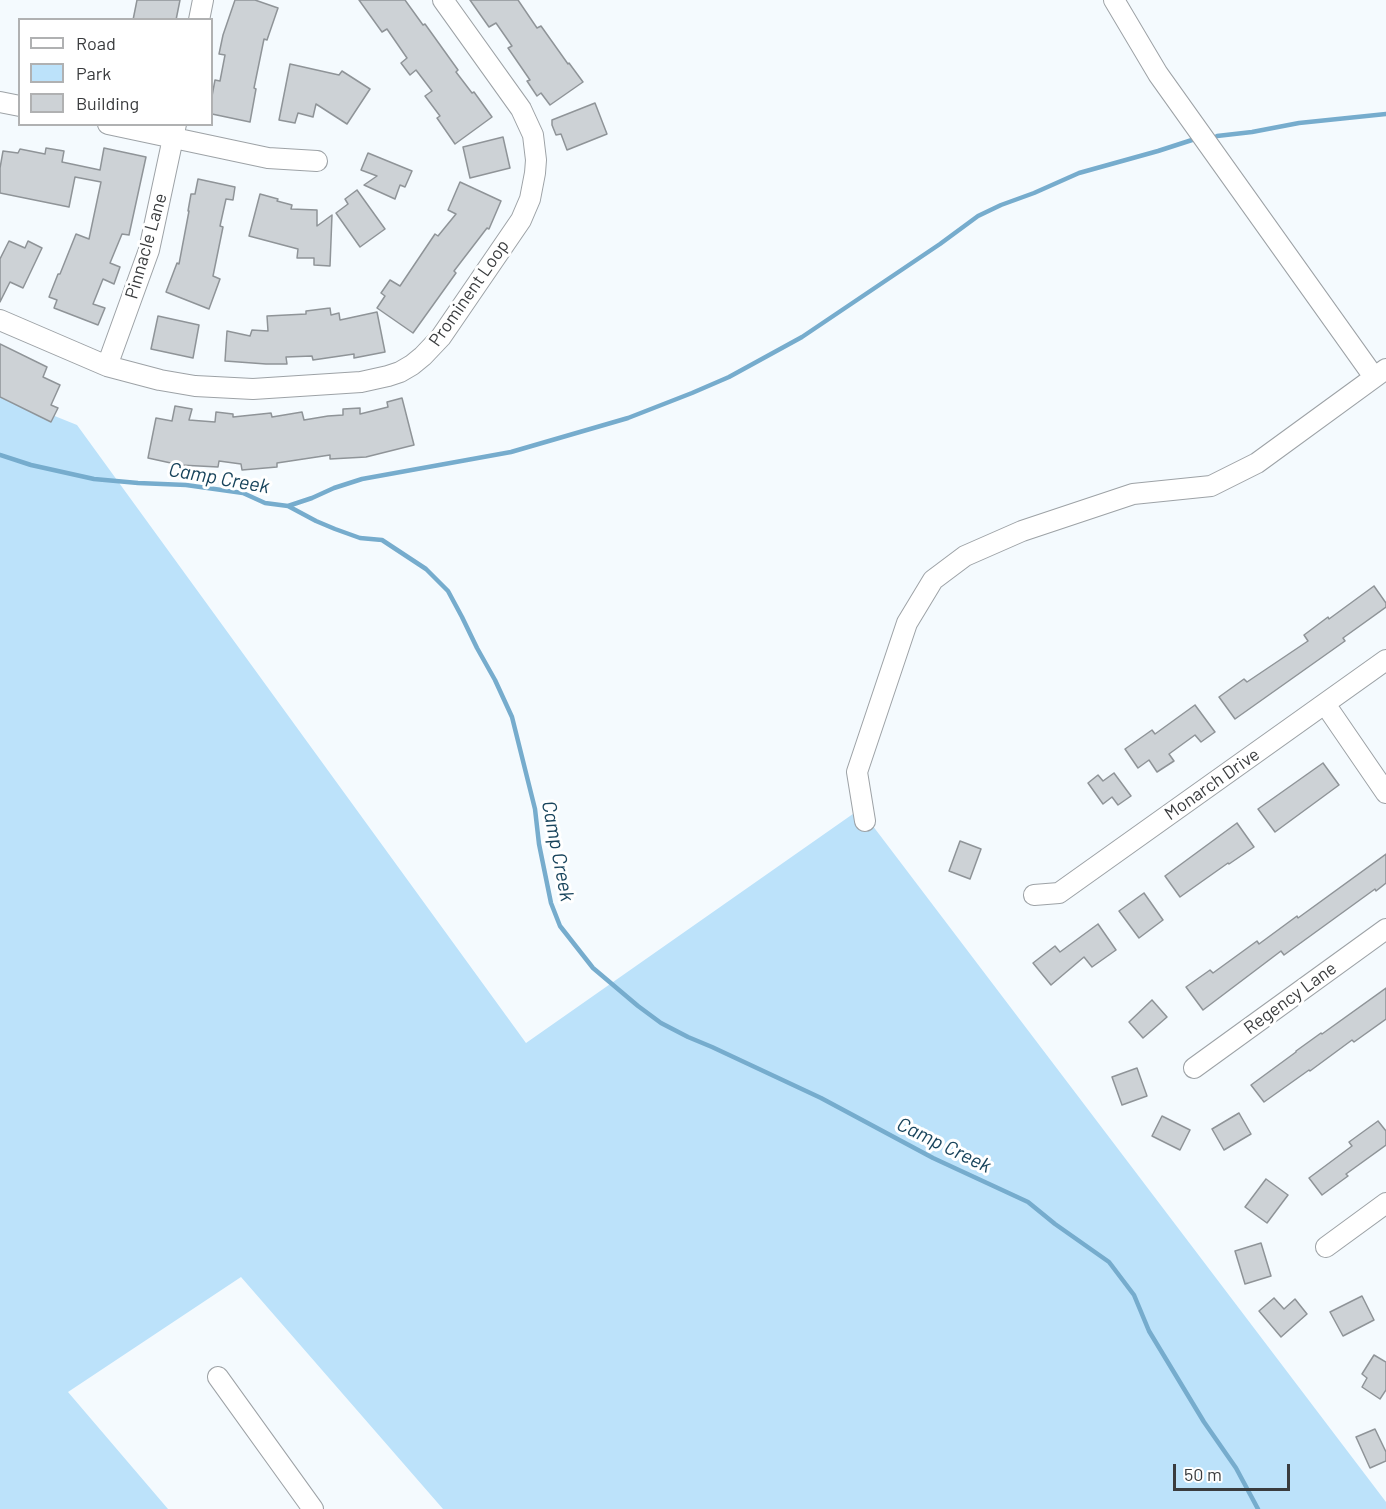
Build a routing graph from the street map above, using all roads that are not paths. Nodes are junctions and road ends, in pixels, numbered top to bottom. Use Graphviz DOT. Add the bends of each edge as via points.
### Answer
graph roads {
  1 [pos="203,0"];
  2 [pos="443,0"];
  3 [pos="1114,0"];
  4 [pos="199,18"];
  5 [pos="0,102"];
  6 [pos="18,106"];
  7 [pos="127,126"];
  8 [pos="175,131"];
  9 [pos="317,161"];
  10 [pos="0,320"];
  11 [pos="106,366"];
  12 [pos="1380,373"];
  13 [pos="1386,660"];
  14 [pos="1325,704"];
  15 [pos="1386,793"];
  16 [pos="865,821"];
  17 [pos="1034,895"];
  18 [pos="1386,929"];
  19 [pos="1194,1068"];
  20 [pos="1386,1203"];
  21 [pos="1326,1247"];
  22 [pos="218,1377"];
  23 [pos="313,1509"];
  1 -- 4 [label="street"];
  2 -- 11 [label="street, Prominent Loop" via="521,109 533,135 536,160 534,188 521,220 441,338 400,372 361,382 236,389 160,380"];
  3 -- 12 [label="street" via="1158,74"];
  5 -- 6 [label="street"];
  7 -- 8 [label="street"];
  8 -- 9 [label="street" via="268,158"];
  8 -- 11 [label="street, Pinnacle Lane" via="149,250"];
  10 -- 11 [label="street, Prominent Loop"];
  12 -- 16 [label="street" via="1257,463 1211,486 1132,494 1033,527 965,556 933,580 907,623 857,772"];
  13 -- 14 [label="street, Monarch Drive"];
  14 -- 15 [label="street"];
  14 -- 17 [label="street, Monarch Drive" via="1059,893"];
  18 -- 19 [label="street, Regency Lane"];
  20 -- 21 [label="street"];
  22 -- 23 [label="street"];
}
